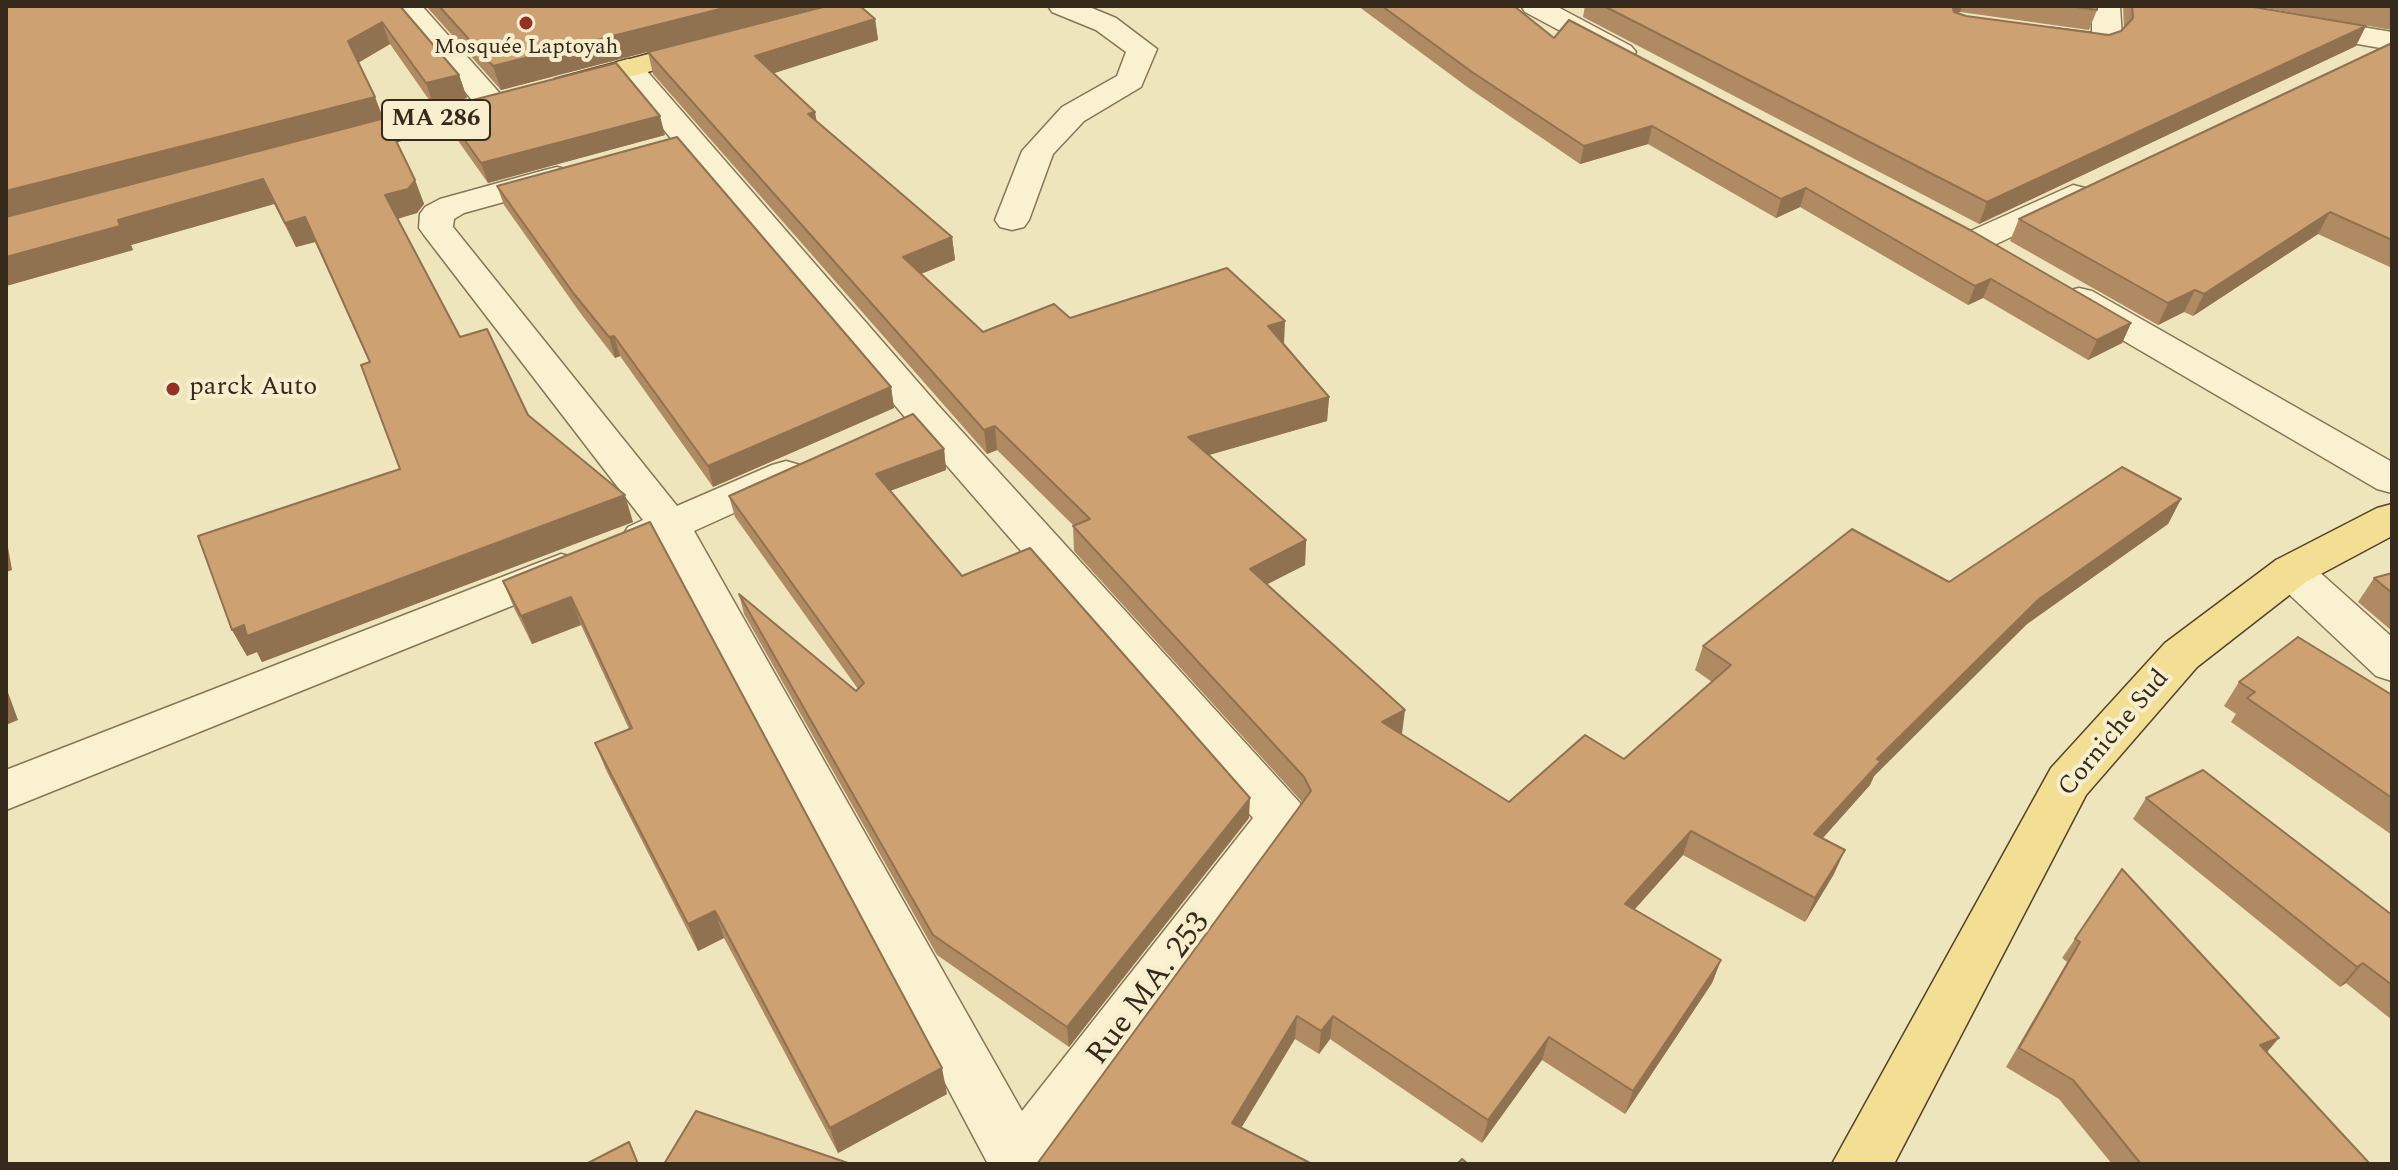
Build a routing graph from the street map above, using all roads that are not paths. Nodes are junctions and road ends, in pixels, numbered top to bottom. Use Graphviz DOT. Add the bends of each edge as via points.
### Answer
graph roads {
  1 [pos="407,6"];
  2 [pos="1062,6"];
  3 [pos="1535,6"];
  4 [pos="2106,6"];
  5 [pos="2186,6"];
  6 [pos="2031,34"];
  7 [pos="735,40"];
  8 [pos="2392,43"];
  9 [pos="1645,65"];
  10 [pos="2349,65"];
  11 [pos="628,68"];
  12 [pos="493,105"];
  13 [pos="310,153"];
  14 [pos="586,169"];
  15 [pos="2106,180"];
  16 [pos="1012,220"];
  17 [pos="1978,241"];
  18 [pos="2045,279"];
  19 [pos="923,413"];
  20 [pos="881,432"];
  21 [pos="825,457"];
  22 [pos="2392,480"];
  23 [pos="2392,518"];
  24 [pos="670,526"];
  25 [pos="2291,571"];
  26 [pos="2392,664"];
  27 [pos="6,791"];
  28 [pos="1019,1164"];
  29 [pos="1862,1164"];
  1 -- 12 [label="street"];
  2 -- 16 [label="street" via="1106,24 1142,49 1130,81 1073,114 1038,151"];
  3 -- 9 [label="street"];
  4 -- 6 [label="street" via="2107,38 2101,43"];
  5 -- 8 [label="street"];
  7 -- 11 [label="main road, MA 286"];
  8 -- 10 [label="street"];
  11 -- 12 [label="main road, MA 286"];
  11 -- 19 [label="street" via="675,145"];
  12 -- 13 [label="main road, MA 286"];
  14 -- 24 [label="street" via="452,206 437,214 436,228"];
  15 -- 17 [label="street"];
  18 -- 22 [label="street"];
  19 -- 20 [label="street"];
  19 -- 28 [label="street, Rue MA. 253" via="1282,817"];
  21 -- 24 [label="street"];
  23 -- 25 [label="main road, Corniche Sud"];
  24 -- 27 [label="street"];
  24 -- 28 [label="street"];
  25 -- 26 [label="street"];
  25 -- 29 [label="main road, Corniche Sud" via="2181,655 2068,782"];
}
